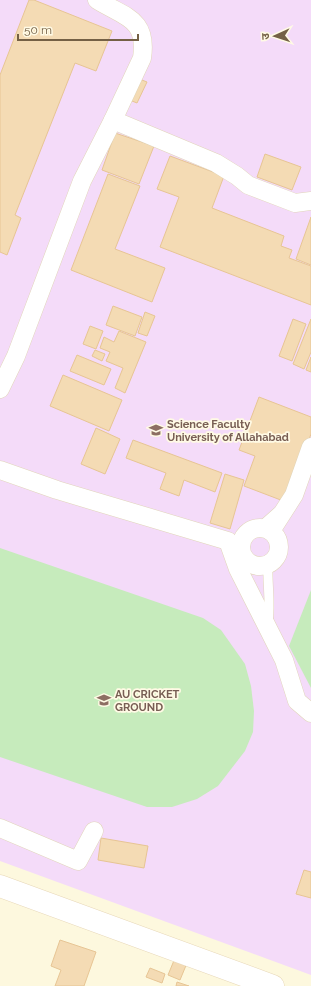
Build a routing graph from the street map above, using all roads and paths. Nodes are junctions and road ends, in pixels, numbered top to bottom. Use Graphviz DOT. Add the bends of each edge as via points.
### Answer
graph roads {
  1 [pos="97,0"];
  2 [pos="113,120"];
  3 [pos="311,201"];
  4 [pos="0,389"];
  5 [pos="311,448"];
  6 [pos="0,470"];
  7 [pos="265,530"];
  8 [pos="235,542"];
  9 [pos="268,564"];
  10 [pos="268,625"];
  11 [pos="311,712"];
  12 [pos="0,828"];
  13 [pos="94,831"];
  14 [pos="0,886"];
  15 [pos="273,986"];
  1 -- 2 [label="street" via="130,17 137,25 143,47 142,58"];
  2 -- 3 [label="street" via="216,163 248,185 295,203"];
  2 -- 4 [label="street" via="82,182 16,356"];
  5 -- 7 [label="street" via="294,495"];
  6 -- 8 [label="street" via="57,490"];
  7 -- 8 [label="street" via="254,529"];
  7 -- 9 [label="street" via="278,542 279,548 277,555"];
  8 -- 9 [label="street" via="250,562 262,566"];
  8 -- 10 [label="street" via="238,569"];
  9 -- 10 [label="lane"];
  10 -- 11 [label="street" via="284,660 297,701"];
  12 -- 13 [label="street" via="78,861"];
  14 -- 15 [label="main road"];
}
